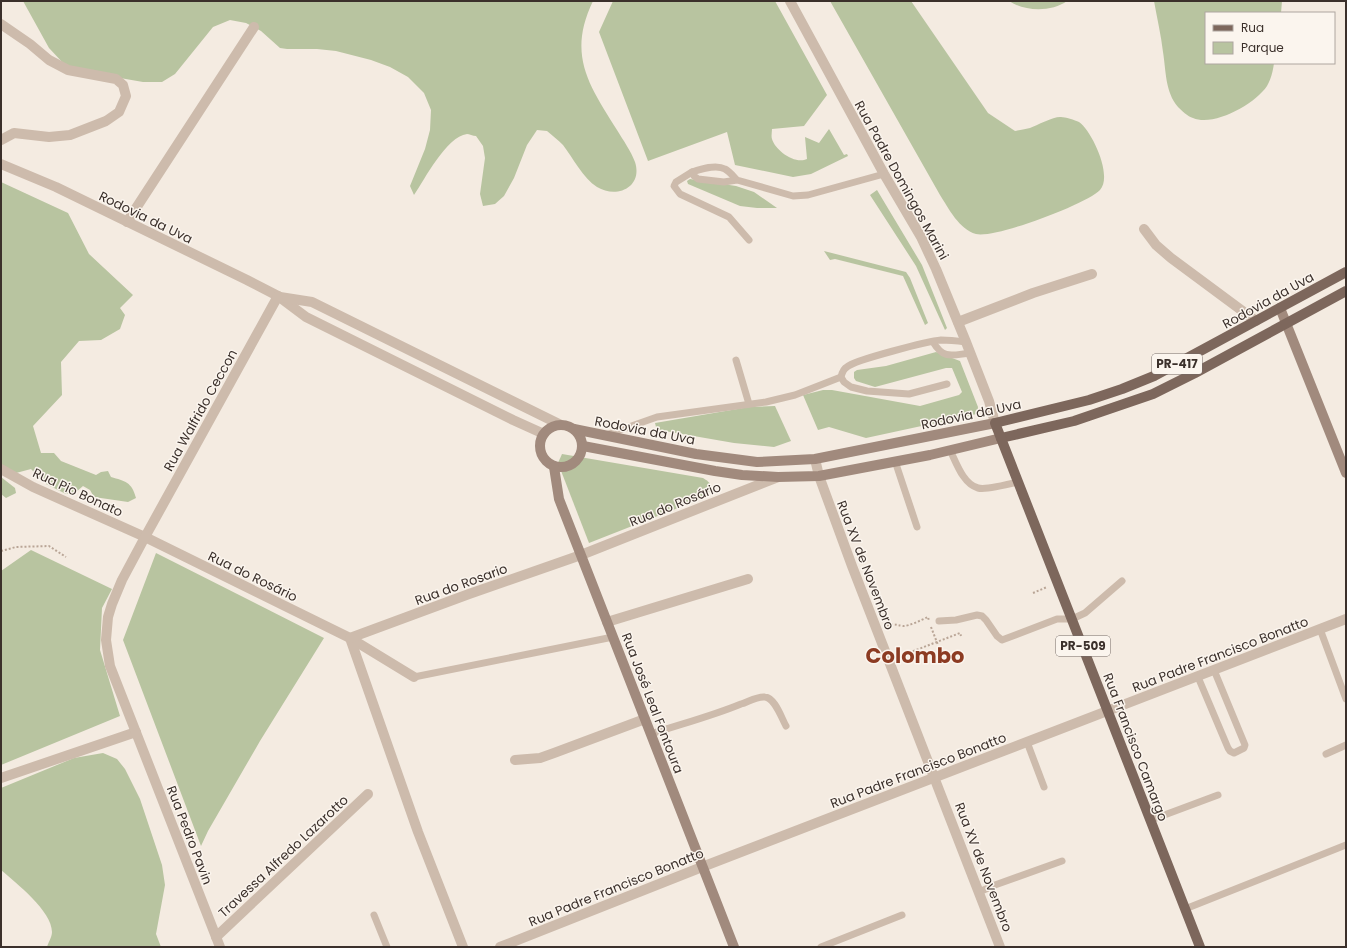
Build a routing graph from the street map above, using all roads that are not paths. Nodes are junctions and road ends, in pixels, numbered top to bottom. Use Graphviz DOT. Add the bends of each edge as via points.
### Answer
graph roads {
  1 [pos="790,1"];
  2 [pos="1,24"];
  3 [pos="254,27"];
  4 [pos="1,140"];
  5 [pos="1,164"];
  6 [pos="692,172"];
  7 [pos="884,174"];
  8 [pos="738,180"];
  9 [pos="127,222"];
  10 [pos="1144,229"];
  11 [pos="749,240"];
  12 [pos="1346,272"];
  13 [pos="1092,274"];
  14 [pos="1346,291"];
  15 [pos="278,296"];
  16 [pos="1280,308"];
  17 [pos="1256,321"];
  18 [pos="958,322"];
  19 [pos="1287,323"];
  20 [pos="933,342"];
  21 [pos="966,342"];
  22 [pos="970,353"];
  23 [pos="736,360"];
  24 [pos="841,377"];
  25 [pos="947,384"];
  26 [pos="749,404"];
  27 [pos="995,423"];
  28 [pos="561,425"];
  29 [pos="574,429"];
  30 [pos="544,434"];
  31 [pos="604,436"];
  32 [pos="1001,438"];
  33 [pos="583,446"];
  34 [pos="950,450"];
  35 [pos="815,459"];
  36 [pos="895,461"];
  37 [pos="554,467"];
  38 [pos="1,469"];
  39 [pos="1346,473"];
  40 [pos="819,476"];
  41 [pos="778,477"];
  42 [pos="1018,482"];
  43 [pos="917,527"];
  44 [pos="145,537"];
  45 [pos="581,555"];
  46 [pos="748,579"];
  47 [pos="1122,581"];
  48 [pos="1072,619"];
  49 [pos="1346,619"];
  50 [pos="939,621"];
  51 [pos="607,622"];
  52 [pos="1320,629"];
  53 [pos="613,637"];
  54 [pos="350,638"];
  55 [pos="1214,670"];
  56 [pos="1198,676"];
  57 [pos="414,677"];
  58 [pos="1346,699"];
  59 [pos="1108,711"];
  60 [pos="645,719"];
  61 [pos="786,726"];
  62 [pos="136,732"];
  63 [pos="651,734"];
  64 [pos="1028,742"];
  65 [pos="1346,745"];
  66 [pos="1326,754"];
  67 [pos="515,760"];
  68 [pos="1,778"];
  69 [pos="936,778"];
  70 [pos="1044,787"];
  71 [pos="368,794"];
  72 [pos="1218,795"];
  73 [pos="1151,820"];
  74 [pos="1346,845"];
  75 [pos="1062,861"];
  76 [pos="702,866"];
  77 [pos="979,892"];
  78 [pos="1185,909"];
  79 [pos="374,915"];
  80 [pos="902,915"];
  81 [pos="218,942"];
  82 [pos="387,947"];
  83 [pos="463,947"];
  84 [pos="500,947"];
  85 [pos="734,947"];
  86 [pos="821,947"];
  87 [pos="1000,947"];
  88 [pos="1200,947"];
  1 -- 7 [label="street, Rua Padre Domingos Marini"];
  2 -- 4 [label="street" via="49,60 68,70 116,79 123,85 126,96 119,112 106,121 70,135 49,137 14,133"];
  3 -- 9 [label="street"];
  5 -- 9 [label="street, Rodovia da Uva" via="56,187"];
  6 -- 8 [label="lane" via="698,179 724,182"];
  6 -- 8 [label="lane" via="718,167 725,169"];
  6 -- 11 [label="lane" via="676,182 674,186 680,194 729,217"];
  7 -- 8 [label="lane" via="808,195 793,196"];
  7 -- 18 [label="street, Rua Padre Domingos Marini" via="921,237"];
  9 -- 15 [label="street, Rodovia da Uva"];
  10 -- 17 [label="street" via="1156,245 1171,258"];
  12 -- 16 [label="main road, Rodovia da Uva / PR-417"];
  13 -- 18 [label="street" via="1033,293"];
  14 -- 19 [label="main road, PR-417"];
  15 -- 28 [label="street, Rodovia da Uva" via="312,302"];
  15 -- 30 [label="street, Rodovia da Uva" via="306,317"];
  15 -- 44 [label="street, Rua Walfrido Ceccon"];
  16 -- 17 [label="main road, Rodovia da Uva / PR-417"];
  16 -- 19 [label="main road"];
  17 -- 27 [label="main road, Rodovia da Uva / PR-417" via="1154,376 1122,389 1089,400"];
  18 -- 21 [label="street, Rua Padre Domingos Marini"];
  19 -- 32 [label="main road, PR-417" via="1153,394 1074,420"];
  19 -- 39 [label="main road"];
  20 -- 21 [label="lane"];
  20 -- 22 [label="lane" via="938,350 951,356"];
  20 -- 24 [label="lane" via="852,364 847,366"];
  21 -- 22 [label="street, Rua Padre Domingos Marini"];
  22 -- 27 [label="street, Rua Padre Domingos Marini"];
  23 -- 26 [label="lane"];
  24 -- 25 [label="lane" via="851,387 909,394"];
  24 -- 26 [label="lane" via="789,396"];
  26 -- 31 [label="lane" via="657,417"];
  27 -- 32 [label="main road, Rua Francisco Camargo / PR-509"];
  27 -- 35 [label="main road, Rodovia da Uva / PR-417"];
  28 -- 29 [label="main road"];
  28 -- 30 [label="main road" via="554,426"];
  29 -- 31 [label="main road, Rodovia da Uva / PR-417"];
  29 -- 33 [label="main road"];
  30 -- 37 [label="main road" via="540,446 541,453"];
  31 -- 35 [label="main road, Rodovia da Uva / PR-417" via="696,454 757,462"];
  32 -- 34 [label="main road, PR-417"];
  32 -- 42 [label="main road, Rua Francisco Camargo / PR-509"];
  33 -- 37 [label="main road" via="582,453 574,464 568,467"];
  33 -- 41 [label="main road, PR-417" via="722,472"];
  34 -- 36 [label="main road, PR-417"];
  34 -- 42 [label="lane" via="970,484 979,488"];
  35 -- 40 [label="street, Rua XV de Novembro"];
  36 -- 40 [label="main road, PR-417"];
  36 -- 43 [label="lane"];
  37 -- 45 [label="main road, Rua José Leal Fontoura" via="559,499"];
  38 -- 44 [label="street, Rua Pio Bonato" via="33,487"];
  40 -- 41 [label="main road, PR-417"];
  40 -- 69 [label="street, Rua XV de Novembro"];
  41 -- 45 [label="street, Rua do Rosário"];
  42 -- 48 [label="main road, Rua Francisco Camargo / PR-509"];
  44 -- 54 [label="street, Rua do Rosário"];
  44 -- 62 [label="street, Rua Walfrido Ceccon" via="112,604 106,640 110,666"];
  45 -- 51 [label="main road, Rua José Leal Fontoura"];
  45 -- 54 [label="street, Rua do Rosario"];
  46 -- 51 [label="street"];
  47 -- 48 [label="lane" via="1085,613"];
  48 -- 50 [label="lane" via="1057,619 1002,640 986,620 977,614 956,620"];
  48 -- 59 [label="main road, Rua Francisco Camargo / PR-509"];
  49 -- 52 [label="street, Rua Padre Francisco Bonatto"];
  51 -- 53 [label="main road, Rua José Leal Fontoura"];
  52 -- 55 [label="street, Rua Padre Francisco Bonatto"];
  52 -- 58 [label="lane"];
  53 -- 57 [label="lane"];
  53 -- 60 [label="main road, Rua José Leal Fontoura"];
  54 -- 57 [label="street, Rua do Rosário"];
  54 -- 83 [label="street" via="418,832"];
  55 -- 56 [label="street, Rua Padre Francisco Bonatto"];
  55 -- 56 [label="lane" via="1245,745 1234,753 1228,748"];
  56 -- 59 [label="street, Rua Padre Francisco Bonatto"];
  59 -- 64 [label="street, Rua Padre Francisco Bonatto"];
  59 -- 73 [label="main road, Rua Francisco Camargo / PR-509"];
  60 -- 63 [label="main road, Rua José Leal Fontoura"];
  60 -- 67 [label="street" via="540,758"];
  61 -- 63 [label="lane" via="775,705 764,696"];
  62 -- 68 [label="street"];
  62 -- 81 [label="street, Rua Pedro Pavin"];
  63 -- 76 [label="main road, Rua José Leal Fontoura"];
  64 -- 69 [label="street, Rua Padre Francisco Bonatto"];
  64 -- 70 [label="lane"];
  65 -- 66 [label="lane"];
  69 -- 76 [label="street, Rua Padre Francisco Bonatto"];
  69 -- 77 [label="street, Rua XV de Novembro"];
  71 -- 81 [label="street, Travessa Alfredo Lazarotto"];
  72 -- 73 [label="lane"];
  73 -- 78 [label="main road, Rua Francisco Camargo / PR-509"];
  74 -- 78 [label="lane"];
  75 -- 77 [label="lane"];
  76 -- 84 [label="street, Rua Padre Francisco Bonatto"];
  76 -- 85 [label="main road, Rua José Leal Fontoura"];
  77 -- 87 [label="street, Rua XV de Novembro"];
  78 -- 88 [label="main road, Rua Francisco Camargo / PR-509"];
  79 -- 82 [label="lane"];
  80 -- 86 [label="lane"];
}
